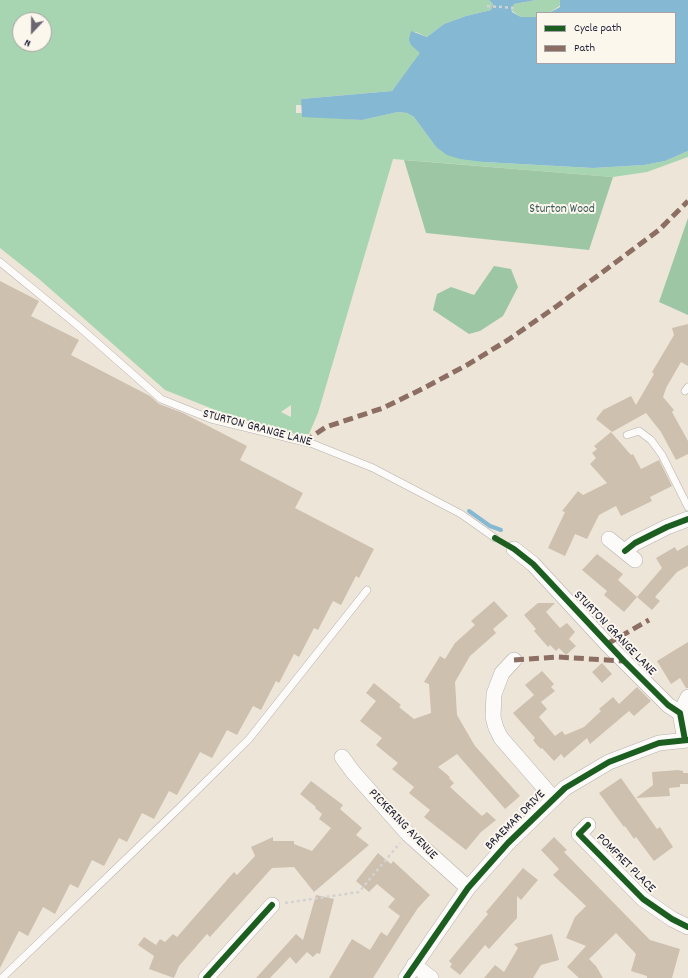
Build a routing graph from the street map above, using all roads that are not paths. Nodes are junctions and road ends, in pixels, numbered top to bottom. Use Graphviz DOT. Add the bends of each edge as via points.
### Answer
graph roads {
  1 [pos="0,262"];
  2 [pos="626,435"];
  3 [pos="688,507"];
  4 [pos="688,519"];
  5 [pos="495,538"];
  6 [pos="610,539"];
  7 [pos="514,548"];
  8 [pos="367,590"];
  9 [pos="514,660"];
  10 [pos="688,697"];
  11 [pos="680,713"];
  12 [pos="686,740"];
  13 [pos="342,757"];
  14 [pos="554,799"];
  15 [pos="588,825"];
  16 [pos="468,888"];
  17 [pos="272,905"];
  18 [pos="688,927"];
  19 [pos="414,965"];
  20 [pos="209,977"];
  21 [pos="2,978"];
  22 [pos="406,978"];
  23 [pos="432,978"];
  1 -- 5 [label="lane, STURTON GRANGE LANE" via="161,399 211,419 313,444 372,468 461,514"];
  2 -- 3 [label="lane" via="639,431 651,440 662,455"];
  4 -- 6 [label="street" via="635,543 630,556"];
  7 -- 11 [label="street, STURTON GRANGE LANE" via="533,564 668,705"];
  8 -- 21 [label="lane" via="249,739"];
  9 -- 14 [label="street" via="502,673 494,694 493,717 496,728 501,738"];
  10 -- 11 [label="street"];
  11 -- 12 [label="street"];
  12 -- 14 [label="street, BRAEMAR DRIVE" via="659,743 609,762 565,788"];
  13 -- 16 [label="street, PICKERING AVENUE" via="408,834"];
  14 -- 16 [label="street, BRAEMAR DRIVE" via="508,843"];
  15 -- 18 [label="street, POMFRET PLACE" via="579,834 643,900"];
  16 -- 19 [label="street, BRAEMAR DRIVE"];
  17 -- 20 [label="street"];
  19 -- 22 [label="street, BRAEMAR DRIVE"];
  19 -- 23 [label="street"];
}
